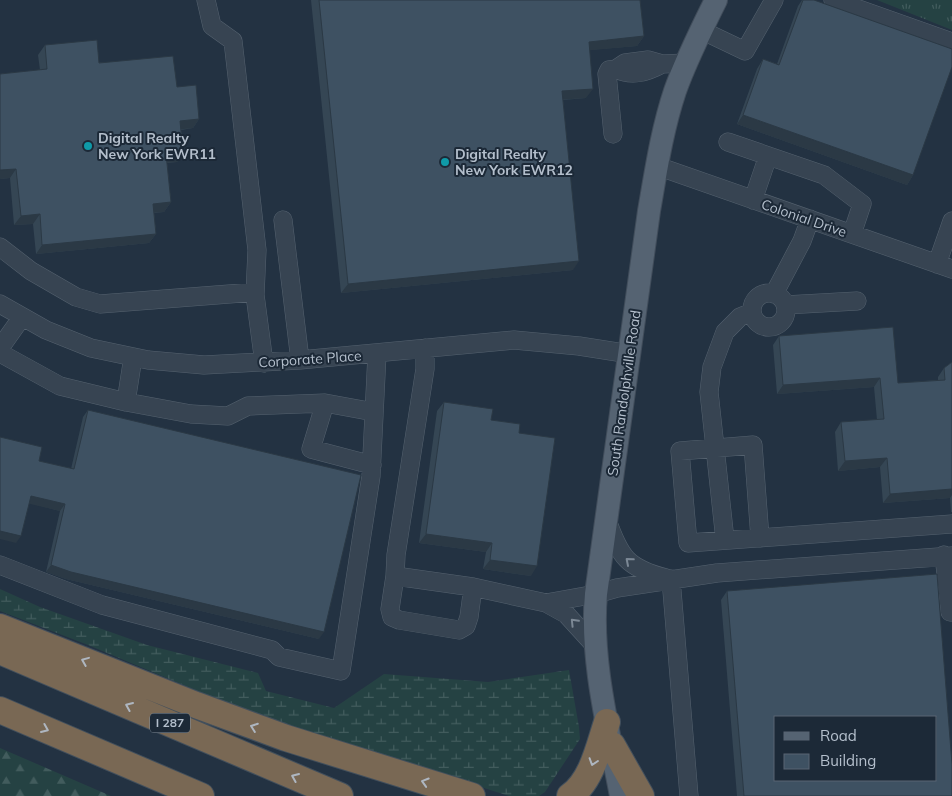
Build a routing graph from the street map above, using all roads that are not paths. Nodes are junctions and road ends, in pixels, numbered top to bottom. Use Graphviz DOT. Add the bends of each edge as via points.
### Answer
graph roads {
  1 [pos="206,0"];
  2 [pos="716,0"];
  3 [pos="774,0"];
  4 [pos="833,0"];
  5 [pos="702,30"];
  6 [pos="952,42"];
  7 [pos="686,62"];
  8 [pos="612,134"];
  9 [pos="728,142"];
  10 [pos="768,156"];
  11 [pos="657,166"];
  12 [pos="753,200"];
  13 [pos="810,219"];
  14 [pos="283,220"];
  15 [pos="952,221"];
  16 [pos="852,234"];
  17 [pos="3,255"];
  18 [pos="944,266"];
  19 [pos="255,292"];
  20 [pos="780,299"];
  21 [pos="858,301"];
  22 [pos="0,304"];
  23 [pos="752,312"];
  24 [pos="22,317"];
  25 [pos="0,348"];
  26 [pos="425,348"];
  27 [pos="0,353"];
  28 [pos="377,354"];
  29 [pos="630,354"];
  30 [pos="133,357"];
  31 [pos="300,360"];
  32 [pos="264,363"];
  33 [pos="126,402"];
  34 [pos="325,403"];
  35 [pos="374,412"];
  36 [pos="715,448"];
  37 [pos="372,465"];
  38 [pos="607,519"];
  39 [pos="952,524"];
  40 [pos="760,538"];
  41 [pos="725,540"];
  42 [pos="948,556"];
  43 [pos="0,565"];
  44 [pos="395,576"];
  45 [pos="672,579"];
  46 [pos="473,587"];
  47 [pos="596,594"];
  48 [pos="546,603"];
  49 [pos="952,612"];
  50 [pos="0,627"];
  51 [pos="597,648"];
  52 [pos="0,651"];
  53 [pos="0,710"];
  54 [pos="610,733"];
  55 [pos="200,796"];
  56 [pos="340,796"];
  57 [pos="472,796"];
  58 [pos="570,796"];
  59 [pos="622,796"];
  60 [pos="641,796"];
  61 [pos="689,796"];
  1 -- 19 [label="street" via="212,26 233,41 258,250"];
  2 -- 5 [label="main road, South Randolphville Road"];
  3 -- 5 [label="street" via="745,51"];
  4 -- 6 [label="street"];
  5 -- 7 [label="main road, South Randolphville Road"];
  7 -- 8 [label="street" via="662,64 648,60 625,63 609,70 606,74"];
  7 -- 11 [label="main road, South Randolphville Road" via="670,108"];
  9 -- 10 [label="street"];
  10 -- 12 [label="street"];
  10 -- 16 [label="street" via="824,175 862,204"];
  11 -- 12 [label="street, Colonial Drive"];
  11 -- 29 [label="main road, South Randolphville Road"];
  12 -- 13 [label="street, Colonial Drive"];
  13 -- 16 [label="street, Colonial Drive"];
  13 -- 20 [label="street"];
  14 -- 31 [label="street"];
  15 -- 18 [label="street"];
  16 -- 18 [label="street, Colonial Drive"];
  17 -- 19 [label="street" via="76,297 100,304"];
  19 -- 32 [label="street"];
  20 -- 21 [label="street"];
  20 -- 23 [label="street" via="763,294 754,302"];
  20 -- 23 [label="street" via="786,311 782,321 773,327 762,326"];
  22 -- 24 [label="street, Corporate Place"];
  23 -- 36 [label="street" via="740,317 726,332 712,367 709,392"];
  24 -- 25 [label="street"];
  24 -- 30 [label="street, Corporate Place" via="91,348"];
  26 -- 28 [label="street, Corporate Place"];
  26 -- 29 [label="street, Corporate Place" via="514,340"];
  26 -- 44 [label="street"];
  27 -- 33 [label="street" via="60,386"];
  28 -- 31 [label="street, Corporate Place"];
  28 -- 35 [label="street"];
  29 -- 38 [label="main road, South Randolphville Road"];
  30 -- 32 [label="street, Corporate Place" via="204,365"];
  30 -- 33 [label="street"];
  31 -- 32 [label="street, Corporate Place"];
  33 -- 34 [label="street" via="191,414 228,416 248,406"];
  34 -- 35 [label="street"];
  34 -- 37 [label="street" via="311,448"];
  35 -- 37 [label="street"];
  36 -- 40 [label="street" via="753,444"];
  36 -- 41 [label="street"];
  36 -- 41 [label="street" via="680,451 688,543"];
  37 -- 43 [label="street" via="342,671 279,658 272,650 102,605"];
  45 -- 38 [label="street, one-way" via="649,574 622,555"];
  38 -- 47 [label="main road, South Randolphville Road"];
  39 -- 40 [label="street"];
  40 -- 41 [label="street"];
  42 -- 45 [label="street"];
  42 -- 49 [label="street"];
  44 -- 46 [label="street"];
  44 -- 46 [label="street" via="390,609 392,617 459,630 466,626 469,617"];
  45 -- 47 [label="street"];
  45 -- 61 [label="street"];
  46 -- 48 [label="street"];
  47 -- 48 [label="street"];
  47 -- 51 [label="main road, South Randolphville Road"];
  51 -- 48 [label="street, one-way" via="566,614"];
  57 -- 50 [label="highway, one-way" via="278,735"];
  51 -- 54 [label="main road, South Randolphville Road"];
  56 -- 52 [label="highway, I 287, one-way"];
  53 -- 55 [label="highway, one-way"];
  54 -- 58 [label="highway, one-way" via="585,781"];
  54 -- 59 [label="main road, South Randolphville Road"];
  54 -- 60 [label="highway"];
}
